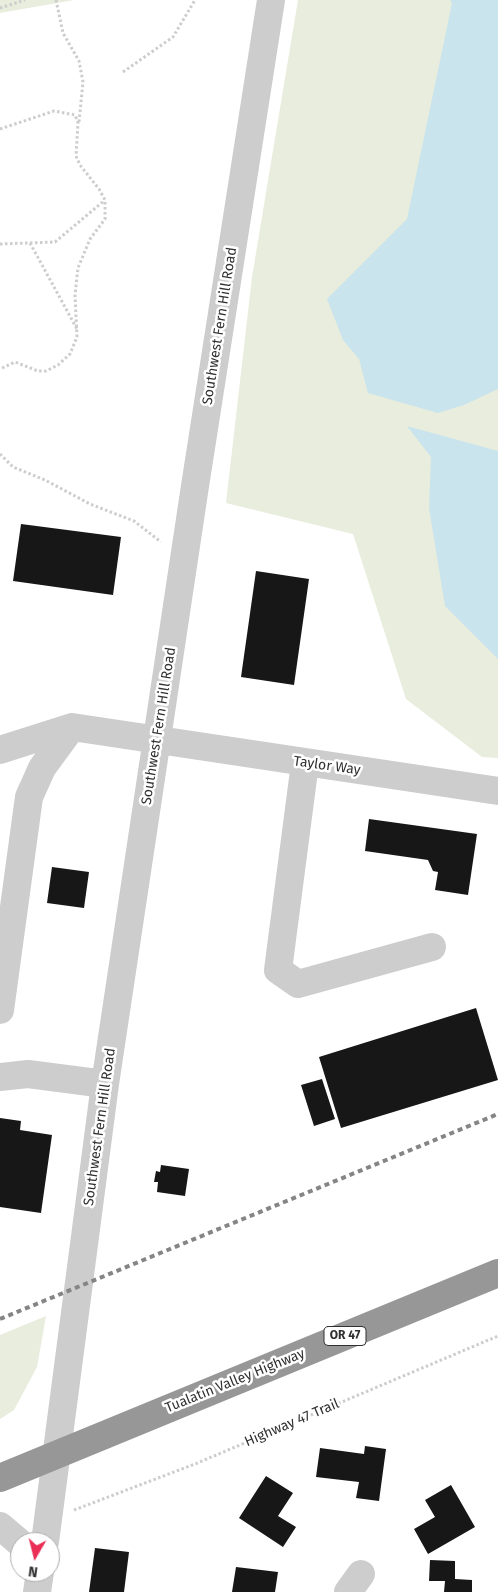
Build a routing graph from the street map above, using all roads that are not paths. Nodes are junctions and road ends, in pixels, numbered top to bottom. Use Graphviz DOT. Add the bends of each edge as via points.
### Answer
graph roads {
  1 [pos="271,0"];
  2 [pos="72,727"];
  3 [pos="156,740"];
  4 [pos="0,750"];
  5 [pos="306,763"];
  6 [pos="498,791"];
  7 [pos="432,947"];
  8 [pos="0,1010"];
  9 [pos="0,1078"];
  10 [pos="106,1084"];
  11 [pos="498,1273"];
  12 [pos="57,1454"];
  13 [pos="0,1478"];
  14 [pos="0,1526"];
  15 [pos="46,1532"];
  16 [pos="10,1534"];
  1 -- 3 [label="street, Southwest Fern Hill Road"];
  2 -- 3 [label="street, Taylor Way"];
  2 -- 4 [label="street"];
  2 -- 8 [label="street" via="42,768 29,797"];
  3 -- 5 [label="street, Taylor Way"];
  3 -- 10 [label="street, Southwest Fern Hill Road"];
  5 -- 6 [label="street, Taylor Way"];
  5 -- 7 [label="street" via="278,970 298,984"];
  9 -- 10 [label="street" via="28,1074"];
  10 -- 12 [label="street, Southwest Fern Hill Road"];
  11 -- 12 [label="highway, Tualatin Valley Highway / OR 47"];
  12 -- 13 [label="highway, Tualatin Valley Highway / OR 47"];
  12 -- 15 [label="street, Southwest Fern Hill Road"];
  14 -- 16 [label="street"];
}
